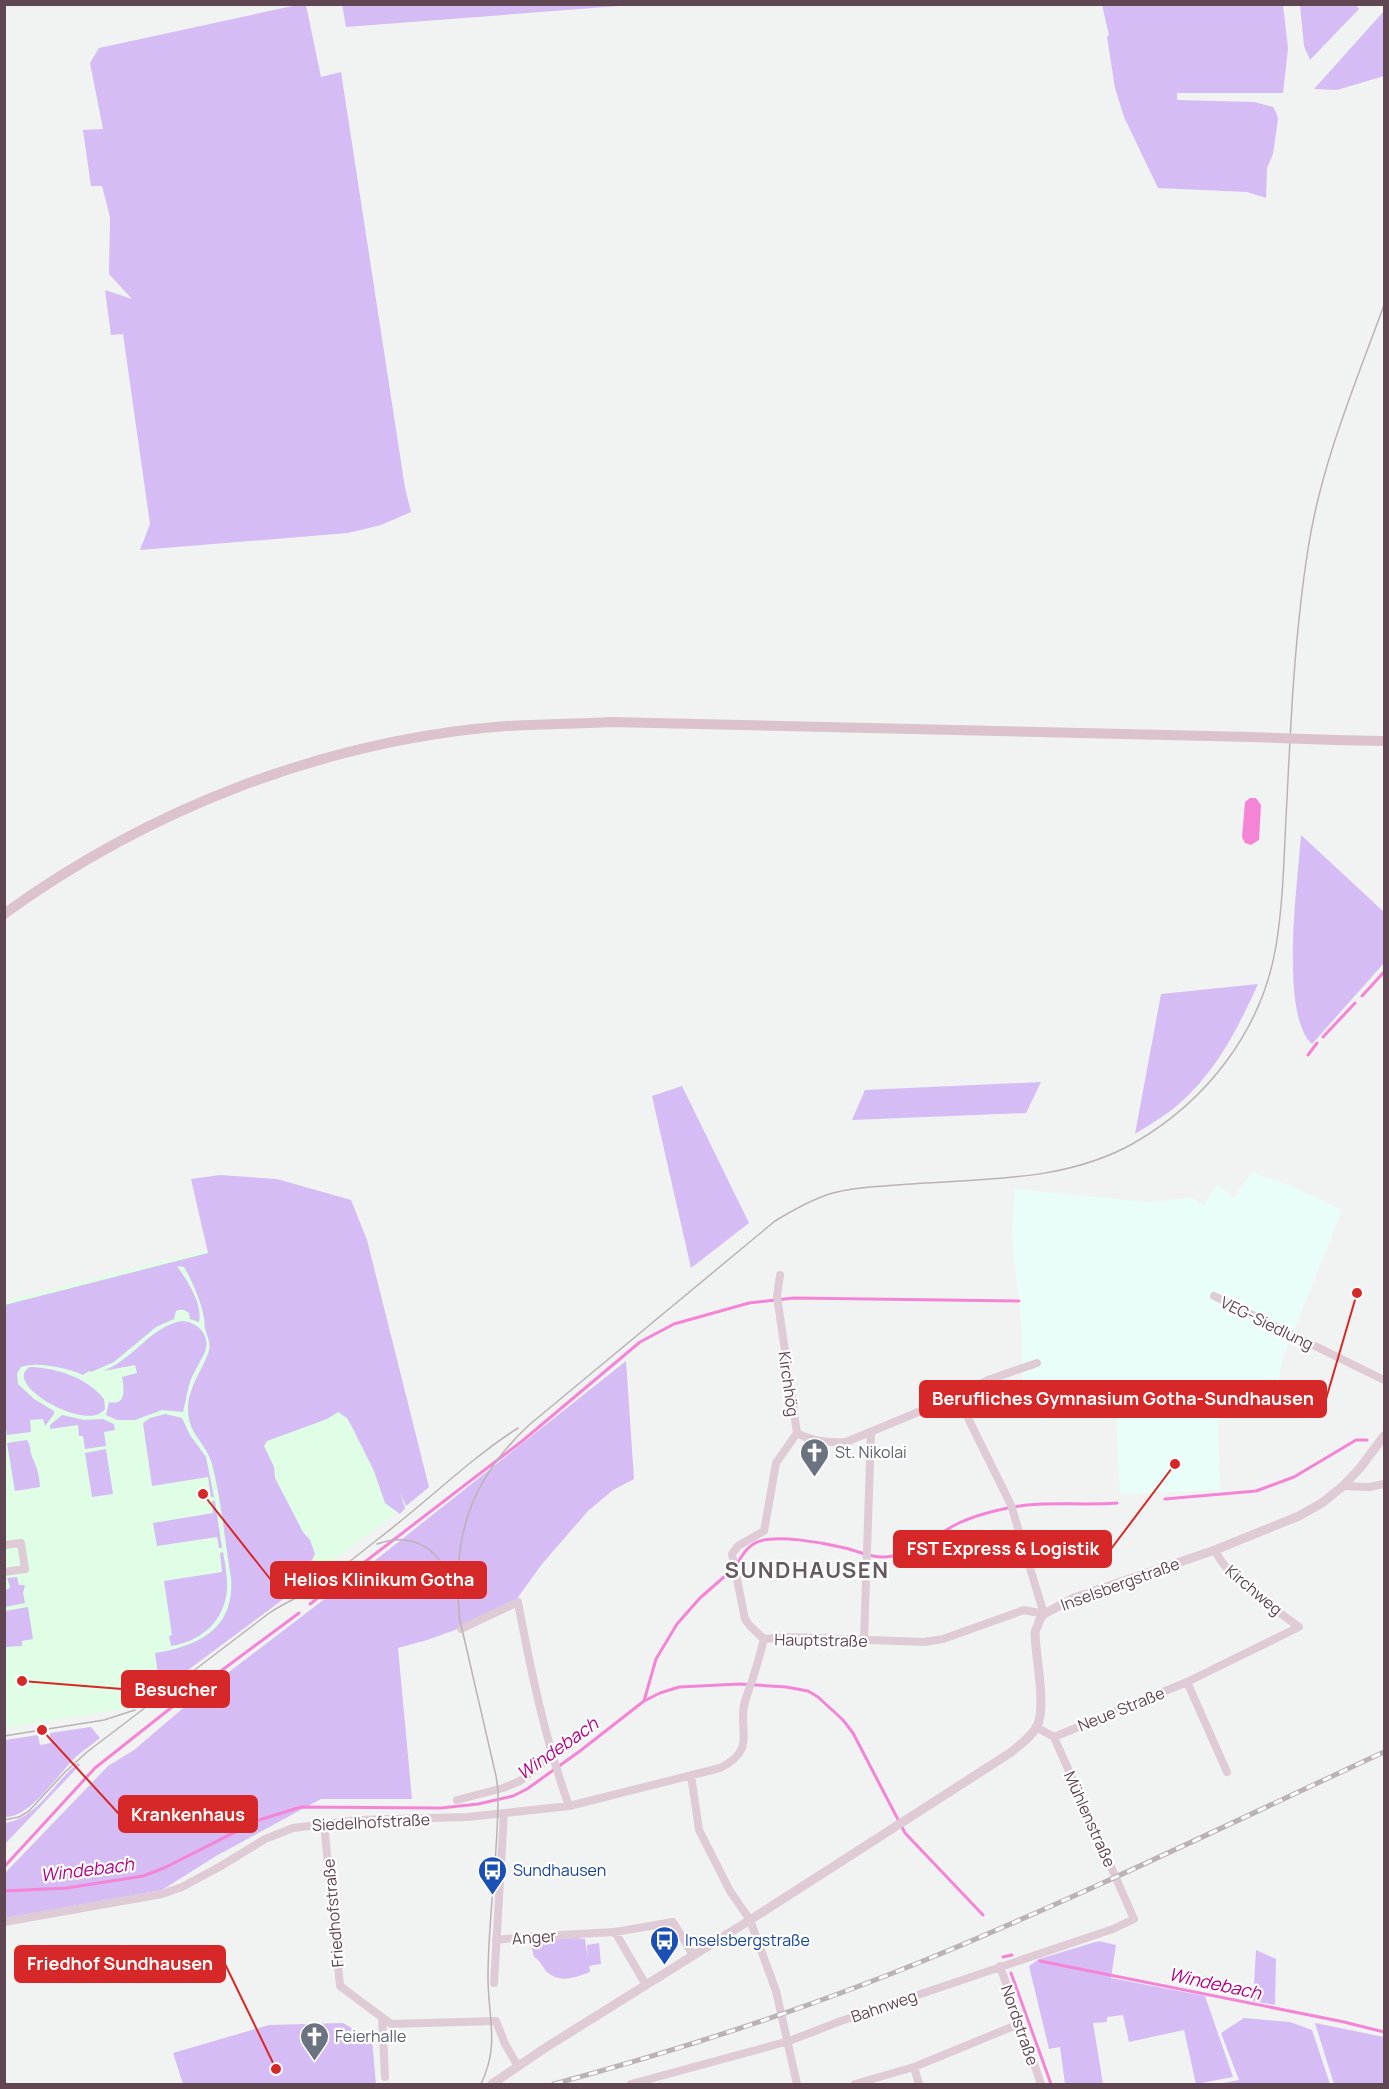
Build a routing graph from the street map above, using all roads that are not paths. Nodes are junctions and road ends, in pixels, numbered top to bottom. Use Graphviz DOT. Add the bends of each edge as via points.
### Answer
graph roads {
  1 [pos="1384,741"];
  2 [pos="4,914"];
  3 [pos="780,1275"];
  4 [pos="1214,1296"];
  5 [pos="1037,1363"];
  6 [pos="1384,1380"];
  7 [pos="957,1396"];
  8 [pos="871,1432"];
  9 [pos="797,1433"];
  10 [pos="1384,1436"];
  11 [pos="1384,1484"];
  12 [pos="1343,1486"];
  13 [pos="4,1545"];
  14 [pos="1215,1550"];
  15 [pos="4,1572"];
  16 [pos="1044,1614"];
  17 [pos="1299,1627"];
  18 [pos="461,1629"];
  19 [pos="764,1639"];
  20 [pos="864,1640"];
  21 [pos="1187,1682"];
  22 [pos="1036,1727"];
  23 [pos="1054,1737"];
  24 [pos="554,1764"];
  25 [pos="1227,1772"];
  26 [pos="691,1775"];
  27 [pos="457,1800"];
  28 [pos="569,1806"];
  29 [pos="504,1813"];
  30 [pos="324,1824"];
  31 [pos="1134,1919"];
  32 [pos="750,1920"];
  33 [pos="4,1922"];
  34 [pos="615,1932"];
  35 [pos="496,1940"];
  36 [pos="693,1955"];
  37 [pos="1000,1966"];
  38 [pos="494,1983"];
  39 [pos="646,1985"];
  40 [pos="382,2017"];
  41 [pos="1019,2024"];
  42 [pos="789,2041"];
  43 [pos="518,2066"];
  44 [pos="914,2067"];
  45 [pos="385,2077"];
  46 [pos="492,2085"];
  47 [pos="631,2085"];
  48 [pos="797,2085"];
  49 [pos="855,2085"];
  50 [pos="919,2085"];
  51 [pos="1041,2085"];
  1 -- 2 [label="main road, bridge" via="610,722 505,726 429,736 315,761 205,800 102,852"];
  3 -- 9 [label="street, Kirchhög" via="778,1307"];
  4 -- 6 [label="street, VEG-Siedlung"];
  5 -- 7 [label="street"];
  7 -- 8 [label="street"];
  7 -- 16 [label="street" via="1011,1507"];
  8 -- 9 [label="street" via="846,1442 827,1443"];
  8 -- 20 [label="street"];
  9 -- 19 [label="street, Kirchhög" via="776,1463 764,1531 732,1554 745,1619"];
  10 -- 12 [label="street, Inselsbergstraße"];
  11 -- 12 [label="street"];
  12 -- 14 [label="street, Inselsbergstraße" via="1299,1516"];
  13 -- 15 [label="street" via="21,1543 25,1569"];
  14 -- 16 [label="street, Inselsbergstraße" via="1074,1598"];
  14 -- 17 [label="street, Kirchweg" via="1219,1560 1252,1591"];
  16 -- 20 [label="street, Hauptstraße" via="1023,1610 924,1642"];
  16 -- 22 [label="street, Inselsbergstraße" via="1035,1632 1041,1711"];
  17 -- 21 [label="street, Neue Straße"];
  18 -- 24 [label="street" via="518,1602"];
  19 -- 20 [label="street, Hauptstraße"];
  19 -- 26 [label="street, Hauptstraße" via="744,1705 743,1744 733,1760 720,1768"];
  21 -- 23 [label="street, Neue Straße"];
  21 -- 25 [label="street"];
  22 -- 23 [label="street"];
  22 -- 32 [label="street" via="1010,1753"];
  23 -- 31 [label="street, Mühlenstraße"];
  24 -- 27 [label="street" via="503,1788"];
  24 -- 28 [label="street"];
  26 -- 28 [label="street, Siedelhofstraße"];
  26 -- 32 [label="street" via="699,1830 730,1891"];
  28 -- 29 [label="street, Siedelhofstraße"];
  29 -- 30 [label="street, Siedelhofstraße"];
  29 -- 35 [label="street"];
  30 -- 33 [label="street, Siedelhofstraße" via="273,1835 182,1887 162,1894"];
  30 -- 40 [label="street, Friedhofstraße" via="340,1986"];
  31 -- 37 [label="street, Bahnweg"];
  32 -- 36 [label="street"];
  32 -- 42 [label="street"];
  34 -- 35 [label="street, Anger"];
  34 -- 36 [label="street, Anger" via="673,1922"];
  34 -- 39 [label="street"];
  35 -- 38 [label="street, Anger"];
  36 -- 39 [label="street"];
  37 -- 41 [label="street, Nordstraße"];
  37 -- 42 [label="street, Bahnweg"];
  39 -- 43 [label="street"];
  40 -- 43 [label="street, Friedhofstraße" via="391,2024 496,2021"];
  40 -- 45 [label="street"];
  41 -- 44 [label="street"];
  41 -- 51 [label="street, Nordstraße"];
  42 -- 47 [label="street, Bahnweg"];
  42 -- 48 [label="street"];
  43 -- 46 [label="street"];
  44 -- 49 [label="street"];
  44 -- 50 [label="street"];
}
